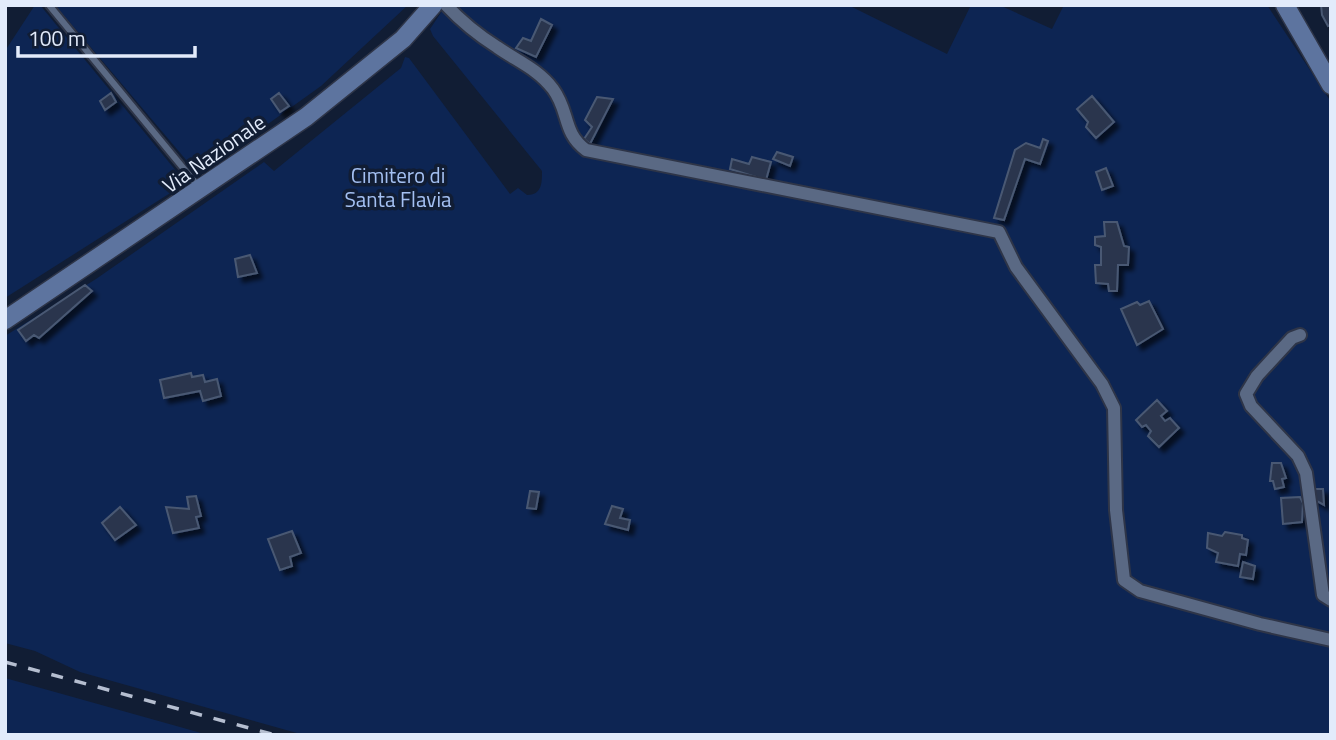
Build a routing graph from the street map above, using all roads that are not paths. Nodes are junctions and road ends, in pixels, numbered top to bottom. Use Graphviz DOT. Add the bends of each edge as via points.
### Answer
graph roads {
  1 [pos="49,5"];
  2 [pos="433,5"];
  3 [pos="446,5"];
  4 [pos="1285,5"];
  5 [pos="1331,85"];
  6 [pos="202,190"];
  7 [pos="5,320"];
  8 [pos="1300,335"];
  9 [pos="1331,600"];
  10 [pos="1331,640"];
  1 -- 6 [label="lane"];
  2 -- 6 [label="main road, Via Nazionale" via="369,68"];
  3 -- 10 [label="street" via="497,48 537,71 555,91 572,140 586,150 999,232 1016,267 1102,384 1114,408 1116,510 1125,580 1140,590"];
  4 -- 5 [label="main road"];
  6 -- 7 [label="main road, Via Nazionale"];
  8 -- 9 [label="street" via="1257,376 1246,394 1251,406 1298,456 1306,473 1319,578 1323,596"];
}
